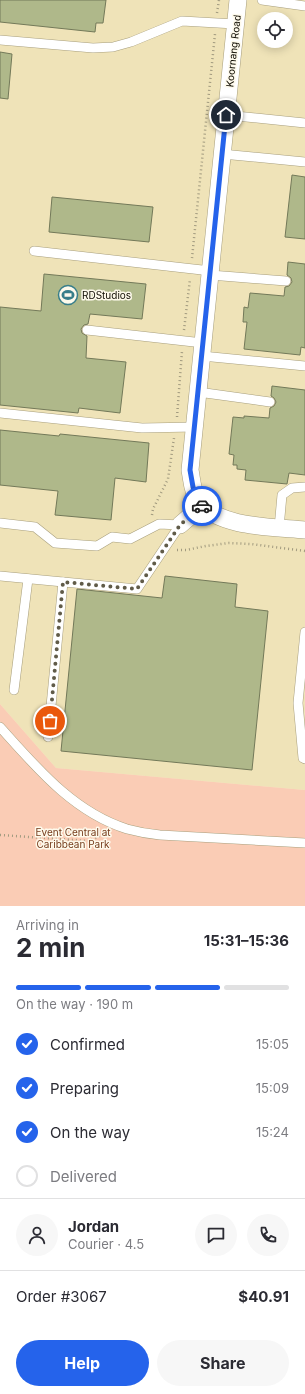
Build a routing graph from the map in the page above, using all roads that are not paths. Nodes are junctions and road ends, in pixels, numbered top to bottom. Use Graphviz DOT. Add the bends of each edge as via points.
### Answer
graph roads {
  1 [pos="238,0"];
  2 [pos="262,0"];
  3 [pos="305,6"];
  4 [pos="235,24"];
  5 [pos="0,40"];
  6 [pos="226,115"];
  7 [pos="305,123"];
  8 [pos="222,154"];
  9 [pos="305,162"];
  10 [pos="34,251"];
  11 [pos="210,273"];
  12 [pos="286,281"];
  13 [pos="87,330"];
  14 [pos="203,349"];
  15 [pos="305,366"];
  16 [pos="198,392"];
  17 [pos="270,402"];
  18 [pos="0,413"];
  19 [pos="195,427"];
  20 [pos="305,488"];
  21 [pos="203,505"];
  22 [pos="0,523"];
  23 [pos="180,525"];
  24 [pos="279,528"];
  25 [pos="305,530"];
  26 [pos="0,576"];
  27 [pos="28,579"];
  28 [pos="63,582"];
  29 [pos="305,632"];
  30 [pos="14,690"];
  31 [pos="0,727"];
  32 [pos="48,737"];
  33 [pos="305,759"];
  34 [pos="305,843"];
  1 -- 4 [label="street, Koornang Road"];
  2 -- 3 [label="lane"];
  4 -- 5 [label="lane" via="182,21 128,44 113,47 93,48"];
  4 -- 6 [label="street, Koornang Road"];
  6 -- 7 [label="lane"];
  6 -- 8 [label="street, Koornang Road"];
  8 -- 9 [label="lane"];
  8 -- 11 [label="street, Koornang Road"];
  10 -- 11 [label="lane"];
  11 -- 12 [label="lane"];
  11 -- 14 [label="street, Koornang Road"];
  13 -- 14 [label="lane"];
  14 -- 15 [label="lane"];
  14 -- 16 [label="street, Koornang Road"];
  16 -- 17 [label="lane"];
  16 -- 19 [label="street, Koornang Road"];
  18 -- 19 [label="lane" via="142,428"];
  19 -- 21 [label="street, Koornang Road" via="190,470 193,487"];
  20 -- 24 [label="lane" via="292,488 282,495"];
  21 -- 23 [label="street"];
  21 -- 24 [label="street, Koornang Road" via="222,518 237,523"];
  22 -- 23 [label="lane" via="35,527 55,543 97,546 112,537 130,539 159,524"];
  23 -- 28 [label="lane" via="137,589"];
  24 -- 25 [label="street, Koornang Road"];
  26 -- 27 [label="lane"];
  27 -- 28 [label="lane"];
  27 -- 30 [label="lane"];
  28 -- 32 [label="lane"];
  29 -- 33 [label="lane" via="298,703"];
  31 -- 34 [label="lane" via="60,790 88,811 118,826 160,835"];
}
